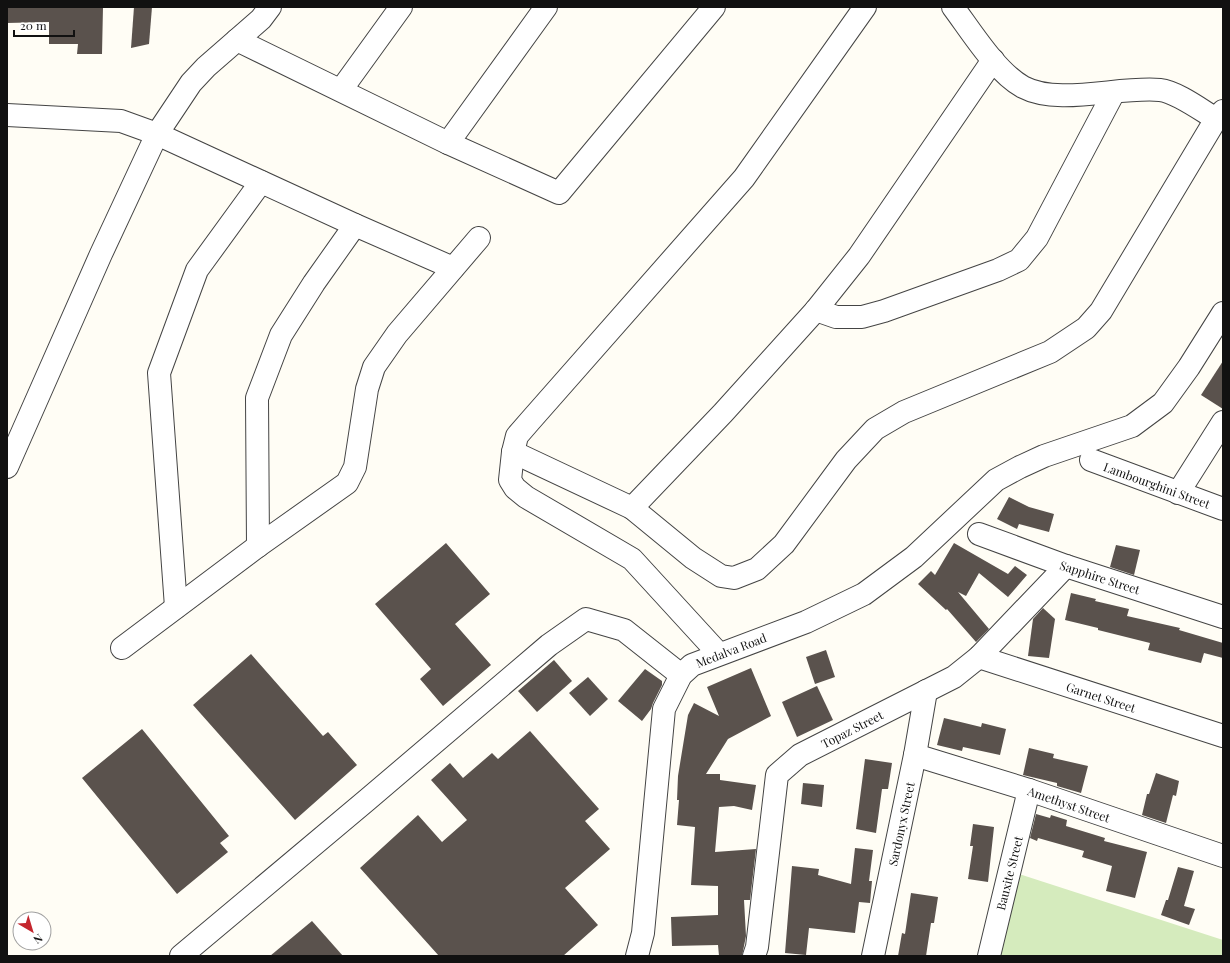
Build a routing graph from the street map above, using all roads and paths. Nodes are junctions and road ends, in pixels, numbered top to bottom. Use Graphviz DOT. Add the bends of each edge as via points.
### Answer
graph roads {
  1 [pos="270,7"];
  2 [pos="401,7"];
  3 [pos="546,7"];
  4 [pos="714,7"];
  5 [pos="865,7"];
  6 [pos="953,7"];
  7 [pos="237,40"];
  8 [pos="993,60"];
  9 [pos="341,90"];
  10 [pos="1114,92"];
  11 [pos="7,115"];
  12 [pos="1220,115"];
  13 [pos="157,134"];
  14 [pos="448,143"];
  15 [pos="261,182"];
  16 [pos="355,225"];
  17 [pos="479,238"];
  18 [pos="453,268"];
  19 [pos="816,310"];
  20 [pos="1223,313"];
  21 [pos="1223,422"];
  22 [pos="512,452"];
  23 [pos="1092,460"];
  24 [pos="7,467"];
  25 [pos="1178,493"];
  26 [pos="632,508"];
  27 [pos="1223,509"];
  28 [pos="979,534"];
  29 [pos="258,546"];
  30 [pos="1066,566"];
  31 [pos="176,607"];
  32 [pos="1223,617"];
  33 [pos="122,648"];
  34 [pos="719,654"];
  35 [pos="979,657"];
  36 [pos="681,675"];
  37 [pos="926,691"];
  38 [pos="1223,736"];
  39 [pos="915,755"];
  40 [pos="1029,790"];
  41 [pos="1223,856"];
  42 [pos="181,956"];
  43 [pos="637,956"];
  44 [pos="754,956"];
  45 [pos="873,956"];
  46 [pos="989,956"];
  1 -- 7 [label="street" via="261,19"];
  2 -- 9 [label="street"];
  3 -- 14 [label="street"];
  4 -- 14 [label="street" via="559,193"];
  5 -- 22 [label="street" via="744,178 517,436"];
  6 -- 8 [label="street"];
  7 -- 9 [label="street"];
  7 -- 13 [label="street" via="191,83"];
  8 -- 10 [label="street" via="1024,87 1039,92 1066,95"];
  8 -- 19 [label="street" via="859,256"];
  9 -- 14 [label="street"];
  10 -- 12 [label="street" via="1134,89 1161,90"];
  10 -- 19 [label="street" via="1037,238 1019,260 998,270 862,317 836,317"];
  11 -- 13 [label="street" via="122,121"];
  12 -- 26 [label="street" via="1101,311 1086,328 1050,352 904,412 875,429 846,460 784,544 757,569 734,578 721,576 693,558"];
  13 -- 15 [label="street"];
  13 -- 24 [label="street"];
  15 -- 16 [label="street"];
  15 -- 31 [label="street" via="197,270 159,373"];
  16 -- 18 [label="street"];
  16 -- 29 [label="street" via="281,335 257,398"];
  17 -- 18 [label="street"];
  18 -- 29 [label="street" via="397,334 374,367 367,389 356,467 347,483"];
  19 -- 26 [label="street"];
  20 -- 34 [label="street, Medalva Road" via="1189,368 1163,403 1132,426 1044,456 996,480 914,557 864,594 806,622"];
  21 -- 25 [label="street"];
  22 -- 26 [label="street"];
  22 -- 34 [label="street" via="510,480 515,488 632,559"];
  23 -- 25 [label="street, Lambourghini Street"];
  25 -- 27 [label="street, Lambourghini Street"];
  28 -- 30 [label="street, Sapphire Street"];
  29 -- 31 [label="street"];
  30 -- 32 [label="street, Sapphire Street"];
  30 -- 35 [label="street, Topaz Street"];
  31 -- 33 [label="street"];
  34 -- 36 [label="street, Medalva Road" via="692,665"];
  35 -- 37 [label="street, Topaz Street" via="954,677"];
  35 -- 38 [label="street, Garnet Street"];
  36 -- 42 [label="street" via="624,630 586,619 549,645"];
  36 -- 43 [label="street, Medalva Road" via="664,709 644,933"];
  37 -- 39 [label="street, Sardonyx Street"];
  37 -- 44 [label="street, Topaz Street" via="800,755 777,775"];
  39 -- 40 [label="street, Amethyst Street"];
  39 -- 45 [label="street, Sardonyx Street"];
  40 -- 41 [label="street, Amethyst Street"];
  40 -- 46 [label="street, Bauxite Street"];
}
